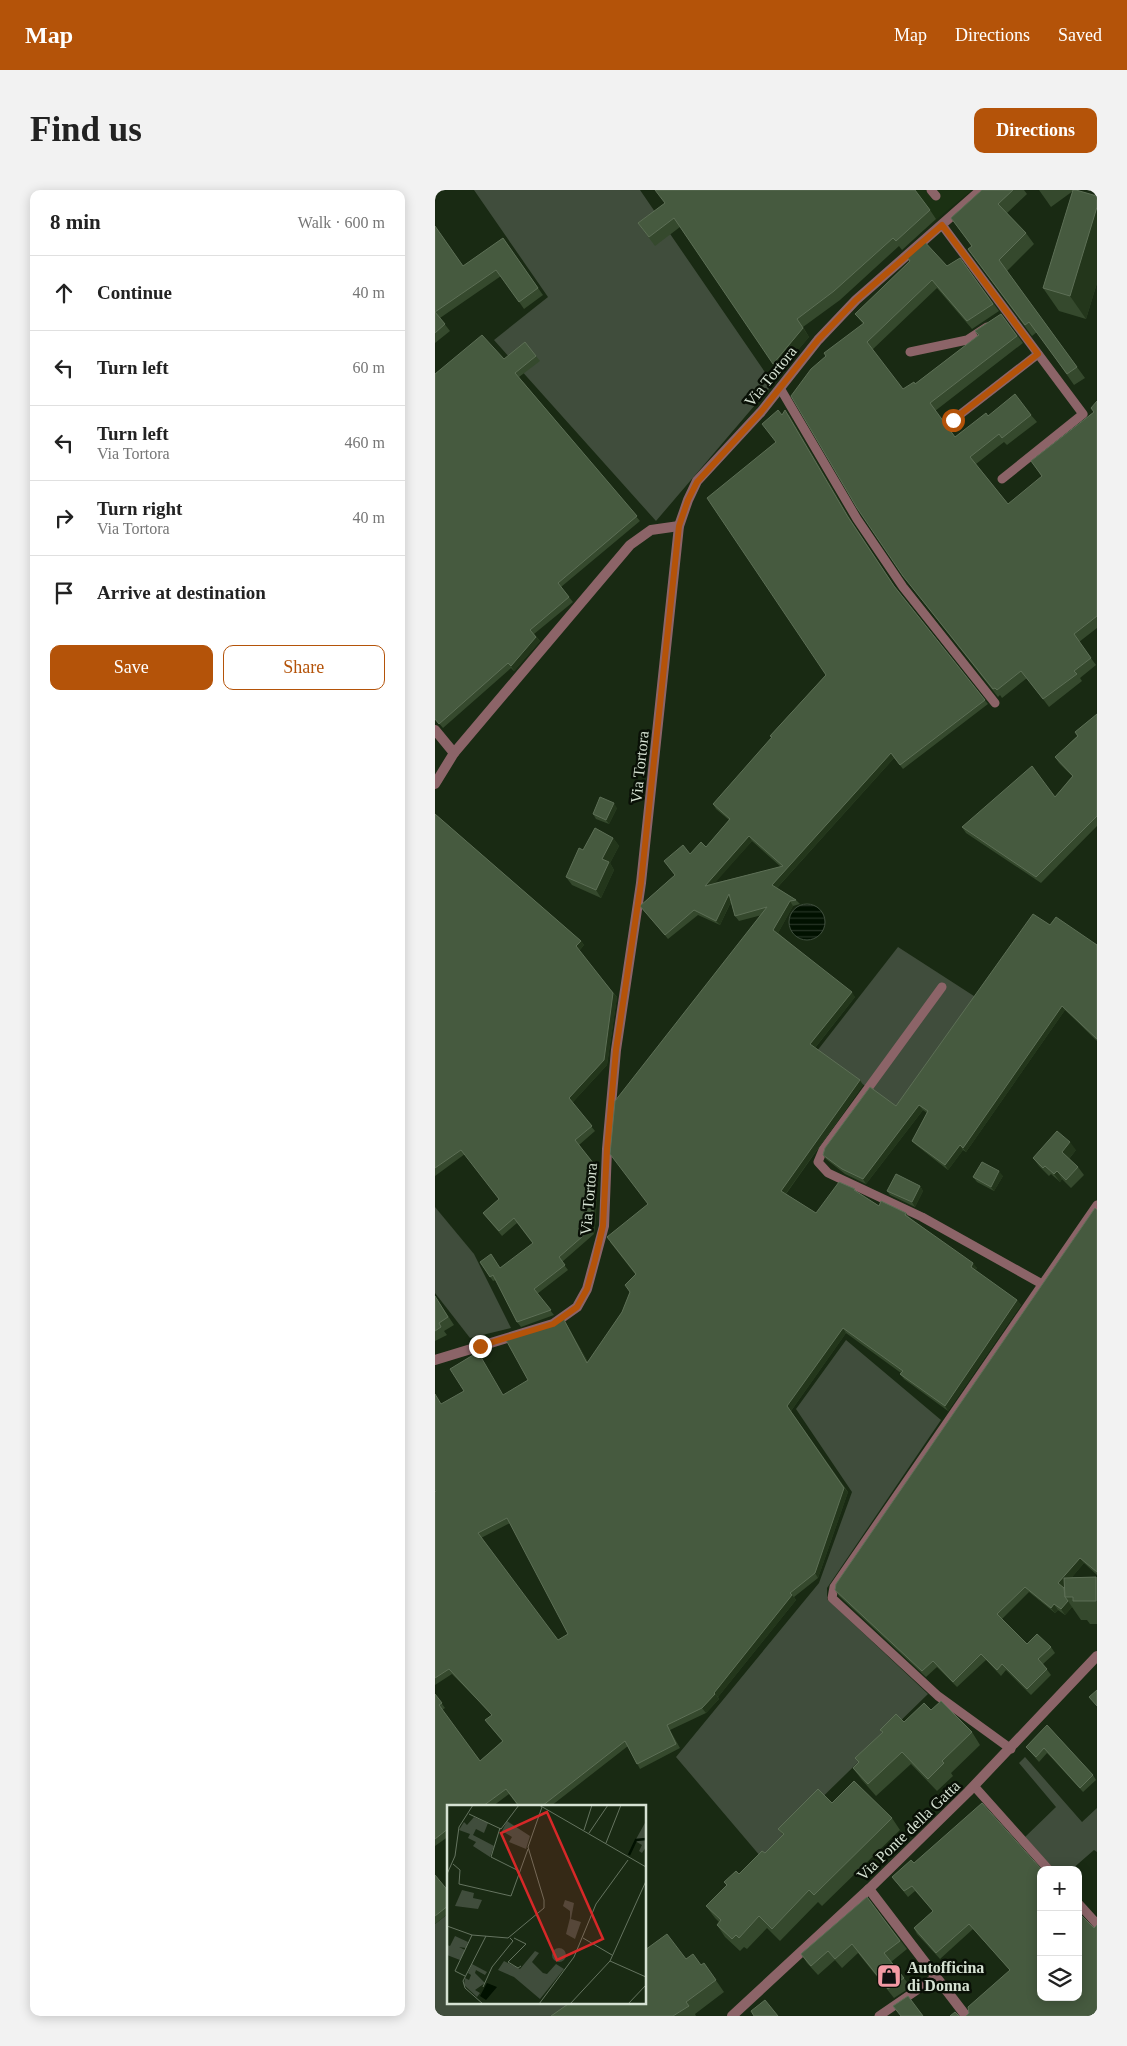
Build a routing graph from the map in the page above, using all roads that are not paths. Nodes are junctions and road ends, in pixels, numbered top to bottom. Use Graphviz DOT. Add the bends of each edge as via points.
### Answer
graph roads {
  1 [pos="981,190"];
  2 [pos="942,225"];
  3 [pos="991,324"];
  4 [pos="910,352"];
  5 [pos="1038,354"];
  6 [pos="780,388"];
  7 [pos="953,420"];
  8 [pos="1002,479"];
  9 [pos="679,526"];
  10 [pos="995,703"];
  11 [pos="435,730"];
  12 [pos="453,753"];
  13 [pos="435,784"];
  14 [pos="942,987"];
  15 [pos="1097,1205"];
  16 [pos="1042,1284"];
  17 [pos="435,1360"];
  18 [pos="1097,1656"];
  19 [pos="1011,1749"];
  20 [pos="974,1786"];
  21 [pos="1045,1866"];
  22 [pos="869,1889"];
  23 [pos="1082,1907"];
  24 [pos="1097,1924"];
  25 [pos="936,1977"];
  26 [pos="732,2016"];
  27 [pos="879,2016"];
  28 [pos="966,2016"];
  1 -- 2 [label="street, Via Tortora"];
  2 -- 5 [label="lane" via="1003,316"];
  2 -- 6 [label="street, Via Tortora" via="856,300 818,340"];
  3 -- 4 [label="lane" via="967,340"];
  5 -- 7 [label="lane"];
  5 -- 8 [label="lane" via="1083,414"];
  6 -- 9 [label="street, Via Tortora" via="697,482"];
  6 -- 10 [label="lane" via="857,519 893,572"];
  9 -- 12 [label="street" via="651,530 630,544"];
  9 -- 17 [label="street, Via Tortora" via="642,873 616,1050 603,1226 587,1289 577,1307 553,1324"];
  11 -- 12 [label="street"];
  12 -- 13 [label="street"];
  14 -- 16 [label="lane" via="823,1150 818,1162 828,1173 922,1217"];
  15 -- 16 [label="lane"];
  16 -- 19 [label="lane" via="834,1587 832,1598 938,1696"];
  18 -- 19 [label="street, Via Ponte della Gatta"];
  19 -- 20 [label="street, Via Ponte della Gatta"];
  20 -- 21 [label="lane"];
  20 -- 22 [label="street, Via Ponte della Gatta"];
  22 -- 25 [label="street"];
  22 -- 26 [label="street, Via Ponte della Gatta"];
  23 -- 24 [label="lane"];
  25 -- 27 [label="lane"];
  25 -- 28 [label="street"];
}
